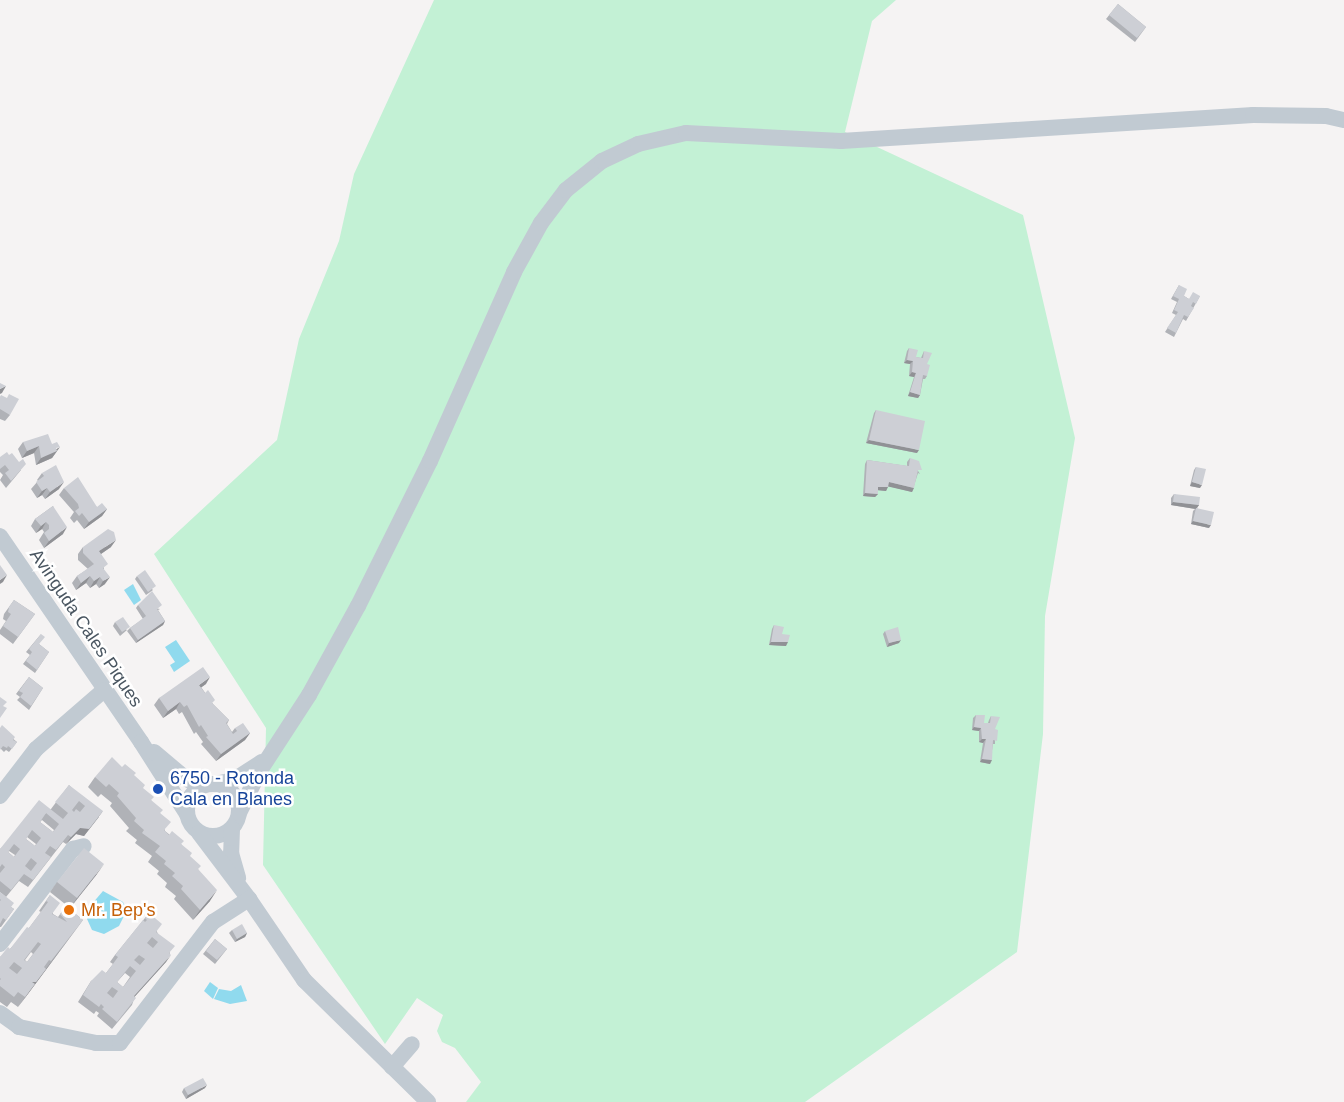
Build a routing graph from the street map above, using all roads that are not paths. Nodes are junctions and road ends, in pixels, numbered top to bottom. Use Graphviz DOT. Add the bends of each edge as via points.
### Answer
graph roads {
  1 [pos="1344,120"];
  2 [pos="0,536"];
  3 [pos="104,690"];
  4 [pos="141,742"];
  5 [pos="267,758"];
  6 [pos="208,786"];
  7 [pos="0,796"];
  8 [pos="239,813"];
  9 [pos="187,814"];
  10 [pos="232,829"];
  11 [pos="199,833"];
  12 [pos="84,846"];
  13 [pos="245,893"];
  14 [pos="0,944"];
  15 [pos="0,1013"];
  16 [pos="412,1044"];
  17 [pos="392,1067"];
  18 [pos="428,1102"];
  1 -- 5 [label="street" via="1326,116 1253,115 841,141 686,133 638,144 602,161 566,190 541,223 514,272 430,461 358,606 309,695"];
  2 -- 3 [label="street, Avinguda Cales Piques"];
  3 -- 4 [label="street, Avinguda Cales Piques"];
  3 -- 7 [label="street" via="36,749"];
  4 -- 6 [label="street, Avinguda Cales Piques" via="185,778"];
  4 -- 9 [label="street, Avinguda Cales Piques"];
  5 -- 6 [label="street" via="234,780"];
  5 -- 8 [label="street"];
  6 -- 8 [label="street" via="232,792"];
  6 -- 9 [label="street" via="191,796"];
  8 -- 10 [label="street"];
  9 -- 11 [label="street"];
  10 -- 11 [label="street" via="212,837"];
  10 -- 13 [label="street" via="231,853"];
  11 -- 13 [label="street"];
  12 -- 14 [label="street" via="73,849"];
  13 -- 15 [label="street" via="213,922 120,1043 96,1043 19,1027"];
  13 -- 17 [label="street" via="304,980"];
  16 -- 17 [label="street"];
  17 -- 18 [label="street"];
}
